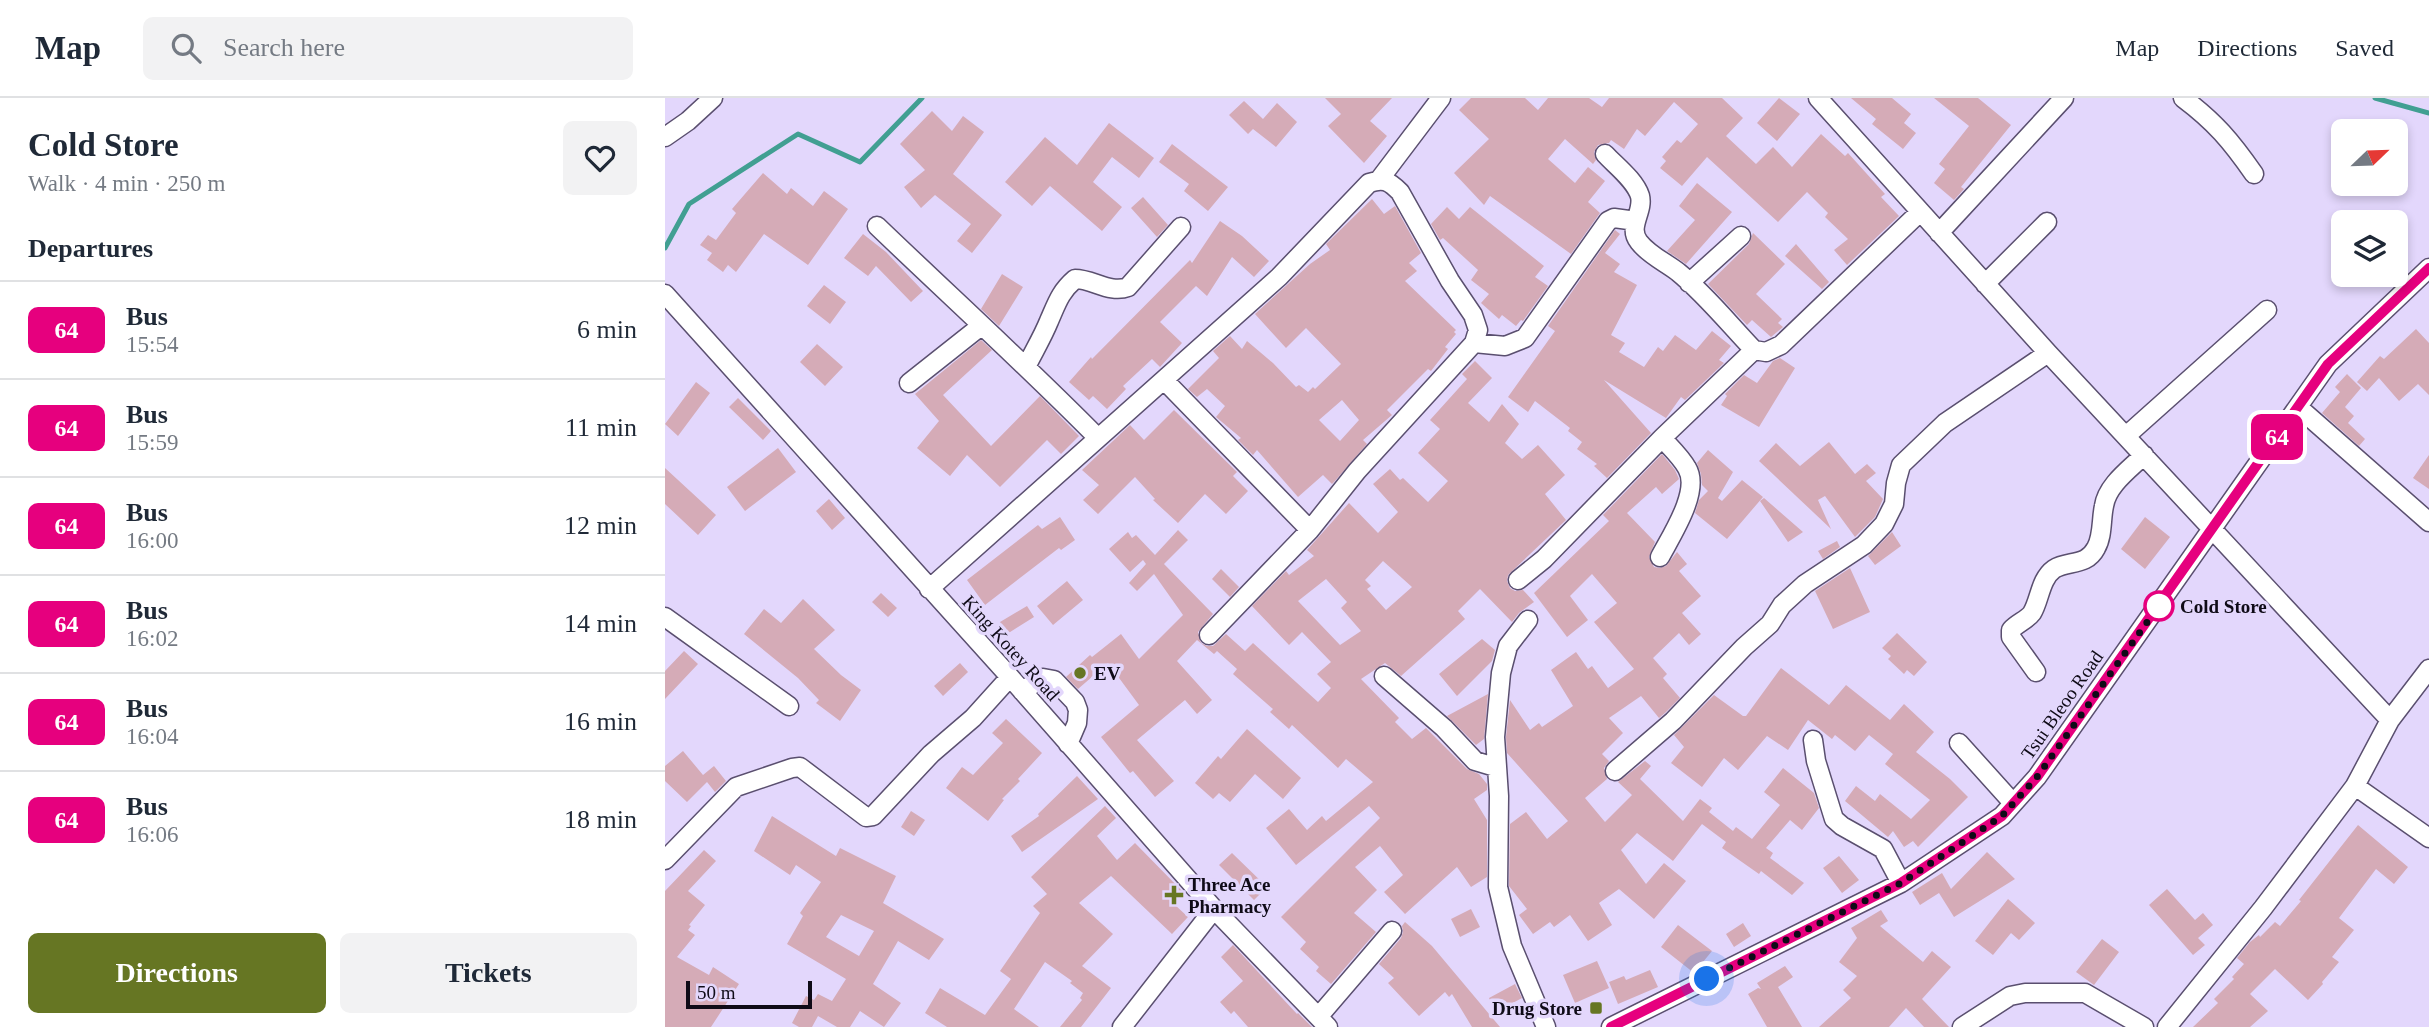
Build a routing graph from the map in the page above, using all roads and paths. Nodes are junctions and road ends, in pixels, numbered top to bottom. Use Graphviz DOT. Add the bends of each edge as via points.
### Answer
graph roads {
  1 [pos="713,98"];
  2 [pos="1441,98"];
  3 [pos="1818,98"];
  4 [pos="2064,98"];
  5 [pos="2183,98"];
  6 [pos="665,137"];
  7 [pos="1605,154"];
  8 [pos="2255,174"];
  9 [pos="1379,180"];
  10 [pos="1920,212"];
  11 [pos="1636,221"];
  12 [pos="2047,222"];
  13 [pos="877,226"];
  14 [pos="1181,227"];
  15 [pos="1939,233"];
  16 [pos="1741,236"];
  17 [pos="2429,268"];
  18 [pos="1689,284"];
  19 [pos="1985,284"];
  20 [pos="671,300"];
  21 [pos="2267,310"];
  22 [pos="981,326"];
  23 [pos="1474,343"];
  24 [pos="1754,350"];
  25 [pos="2049,353"];
  26 [pos="1027,365"];
  27 [pos="1164,380"];
  28 [pos="909,383"];
  29 [pos="2298,407"];
  30 [pos="2126,436"];
  31 [pos="1098,438"];
  32 [pos="1662,438"];
  33 [pos="2144,455"];
  34 [pos="2429,522"];
  35 [pos="2213,529"];
  36 [pos="1310,530"];
  37 [pos="1660,557"];
  38 [pos="1518,580"];
  39 [pos="929,589"];
  40 [pos="665,617"];
  41 [pos="1528,620"];
  42 [pos="1209,635"];
  43 [pos="2429,668"];
  44 [pos="2036,671"];
  45 [pos="1384,676"];
  46 [pos="1010,677"];
  47 [pos="1022,691"];
  48 [pos="789,706"];
  49 [pos="2390,720"];
  50 [pos="1813,740"];
  51 [pos="1959,743"];
  52 [pos="1068,744"];
  53 [pos="1495,767"];
  54 [pos="1615,771"];
  55 [pos="2355,786"];
  56 [pos="2014,803"];
  57 [pos="2429,838"];
  58 [pos="665,860"];
  59 [pos="1901,883"];
  60 [pos="1214,909"];
  61 [pos="1392,931"];
  62 [pos="1324,1021"];
  63 [pos="1122,1027"];
  64 [pos="1546,1027"];
  65 [pos="1611,1027"];
  66 [pos="1962,1027"];
  67 [pos="2144,1027"];
  68 [pos="2167,1027"];
  1 -- 6 [label="street"];
  2 -- 9 [label="street"];
  3 -- 10 [label="street"];
  4 -- 15 [label="street"];
  5 -- 8 [label="street" via="2230,139"];
  7 -- 11 [label="street" via="1640,197"];
  9 -- 23 [label="street" via="1389,181 1400,192 1473,315 1478,330"];
  9 -- 27 [label="street" via="1369,183 1279,277"];
  10 -- 15 [label="street"];
  10 -- 24 [label="street" via="1781,345 1766,352"];
  11 -- 18 [label="street" via="1636,240"];
  11 -- 23 [label="street" via="1608,221 1525,338 1505,346"];
  12 -- 19 [label="street"];
  13 -- 22 [label="street"];
  14 -- 26 [label="street" via="1128,287 1120,290 1075,279 1066,287"];
  15 -- 19 [label="street"];
  16 -- 18 [label="street"];
  17 -- 29 [label="street, Tsui Bleoo Road" via="2328,364"];
  18 -- 24 [label="street"];
  19 -- 25 [label="street"];
  20 -- 39 [label="street, King Kotey Road"];
  21 -- 30 [label="street"];
  22 -- 26 [label="street"];
  22 -- 28 [label="street"];
  23 -- 36 [label="street" via="1357,471"];
  24 -- 32 [label="street"];
  25 -- 30 [label="street"];
  25 -- 54 [label="street" via="1945,422 1901,465 1894,504 1884,524 1864,545 1789,598 1770,624"];
  26 -- 31 [label="street"];
  27 -- 31 [label="street"];
  27 -- 36 [label="street"];
  29 -- 34 [label="street"];
  29 -- 35 [label="street, Tsui Bleoo Road"];
  30 -- 33 [label="street"];
  31 -- 39 [label="street"];
  32 -- 37 [label="street" via="1692,481 1687,503"];
  32 -- 38 [label="street" via="1545,559"];
  33 -- 35 [label="street"];
  33 -- 44 [label="street" via="2106,497 2097,547 2088,559 2049,574 2033,611 2011,630 2011,637"];
  35 -- 49 [label="street"];
  35 -- 56 [label="street, Tsui Bleoo Road"];
  36 -- 42 [label="street"];
  39 -- 46 [label="street, King Kotey Road"];
  40 -- 48 [label="street"];
  41 -- 53 [label="street" via="1508,646 1501,673"];
  43 -- 49 [label="street"];
  45 -- 53 [label="street" via="1444,727 1475,761"];
  46 -- 47 [label="street, King Kotey Road"];
  46 -- 58 [label="street" via="873,816 866,817 800,767 792,768 736,787"];
  47 -- 52 [label="street, King Kotey Road"];
  47 -- 52 [label="street" via="1043,678 1064,689 1078,710"];
  49 -- 55 [label="street"];
  50 -- 59 [label="street" via="1835,819 1883,849"];
  51 -- 56 [label="street"];
  52 -- 60 [label="street, King Kotey Road"];
  53 -- 64 [label="street" via="1498,887 1512,946"];
  55 -- 57 [label="street"];
  55 -- 68 [label="street"];
  56 -- 59 [label="street, Tsui Bleoo Road" via="1967,841"];
  59 -- 65 [label="street, Tsui Bleoo Road"];
  60 -- 62 [label="street, King Kotey Road"];
  60 -- 63 [label="street"];
  61 -- 62 [label="street"];
  66 -- 67 [label="street" via="2010,996 2025,992 2085,993"];
}
